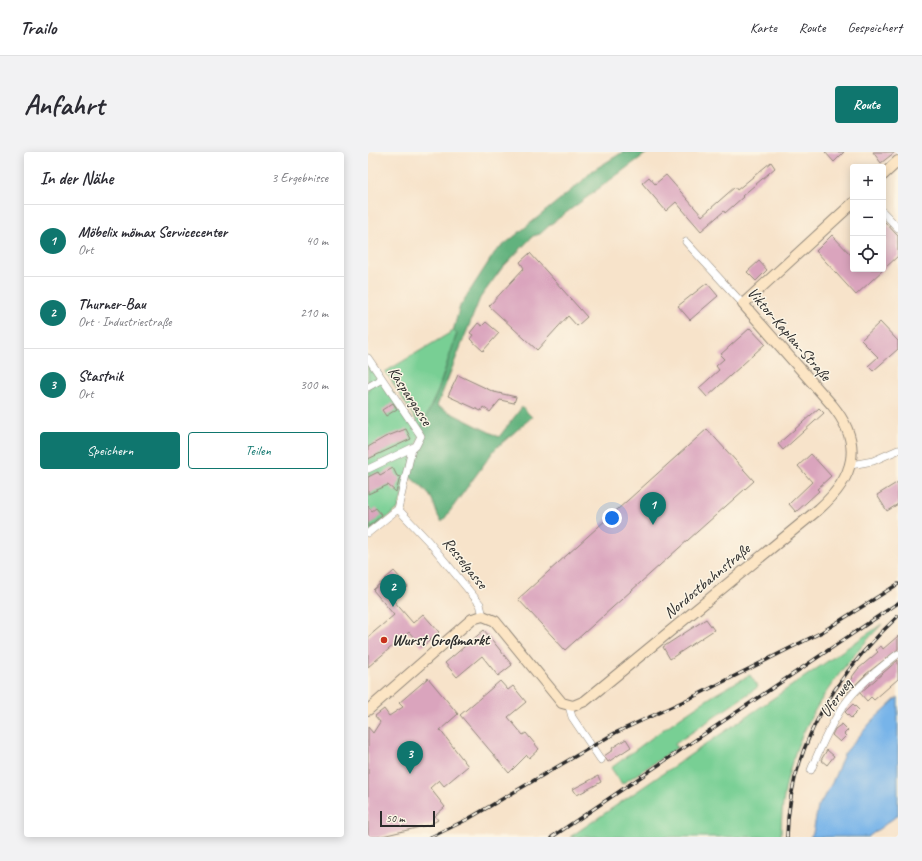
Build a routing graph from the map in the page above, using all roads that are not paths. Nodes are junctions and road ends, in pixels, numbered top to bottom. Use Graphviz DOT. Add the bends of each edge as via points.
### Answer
graph roads {
  1 [pos="898,162"];
  2 [pos="886,172"];
  3 [pos="850,206"];
  4 [pos="886,215"];
  5 [pos="898,228"];
  6 [pos="686,242"];
  7 [pos="743,304"];
  8 [pos="368,358"];
  9 [pos="382,379"];
  10 [pos="368,387"];
  11 [pos="412,448"];
  12 [pos="898,450"];
  13 [pos="851,460"];
  14 [pos="368,469"];
  15 [pos="398,509"];
  16 [pos="368,533"];
  17 [pos="483,616"];
  18 [pos="898,654"];
  19 [pos="569,706"];
  20 [pos="368,710"];
  21 [pos="601,760"];
  22 [pos="811,770"];
  1 -- 2 [label="street"];
  3 -- 7 [label="street"];
  4 -- 5 [label="street"];
  6 -- 7 [label="street, Viktor-Kaplan-Straße"];
  7 -- 13 [label="street, Viktor-Kaplan-Straße" via="837,411 847,428"];
  8 -- 9 [label="street, Kaspargasse"];
  9 -- 10 [label="street"];
  9 -- 11 [label="street, Kaspargasse" via="421,433 419,443"];
  11 -- 14 [label="street"];
  11 -- 15 [label="street, Kaspargasse"];
  12 -- 13 [label="street" via="873,461"];
  13 -- 19 [label="street, Nordostbahnstraße" via="841,486 819,509 585,701"];
  15 -- 16 [label="street"];
  15 -- 17 [label="street, Resselgasse" via="480,604"];
  17 -- 19 [label="street, Resselgasse" via="495,621 556,698"];
  17 -- 20 [label="street" via="472,619"];
  18 -- 22 [label="street, Uferweg" via="863,684 845,704"];
  19 -- 21 [label="street" via="572,717"];
}
